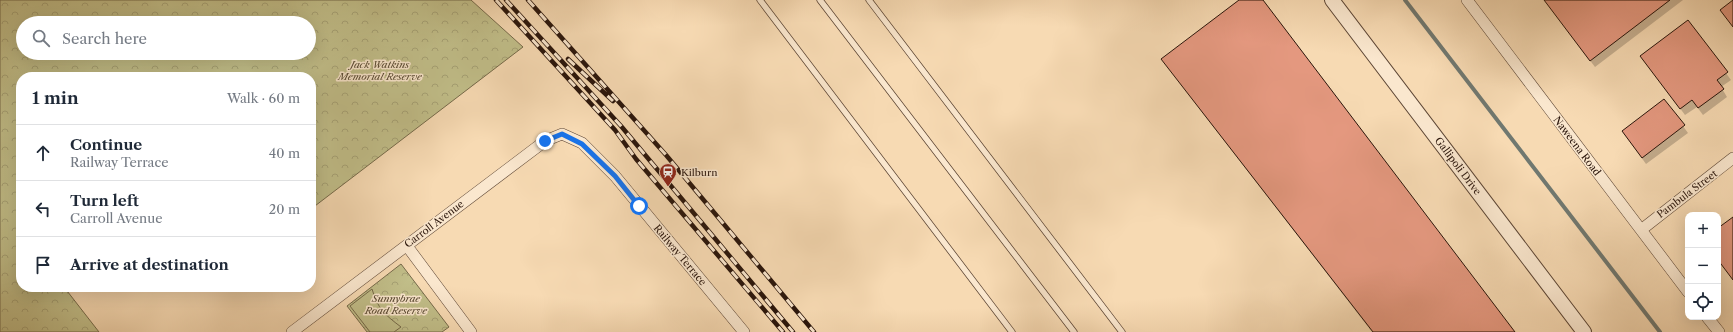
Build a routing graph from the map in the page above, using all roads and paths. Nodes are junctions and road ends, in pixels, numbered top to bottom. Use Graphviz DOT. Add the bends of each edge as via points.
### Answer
graph roads {
  1 [pos="760,0"];
  2 [pos="820,0"];
  3 [pos="869,0"];
  4 [pos="1332,0"];
  5 [pos="1467,0"];
  6 [pos="582,144"];
  7 [pos="1733,158"];
  8 [pos="1641,230"];
  9 [pos="407,246"];
  10 [pos="1685,288"];
  11 [pos="1709,320"];
  12 [pos="292,332"];
  13 [pos="471,332"];
  14 [pos="744,332"];
  15 [pos="1012,332"];
  16 [pos="1074,332"];
  17 [pos="1122,332"];
  18 [pos="1584,332"];
  19 [pos="1719,332"];
  1 -- 15 [label="lane"];
  2 -- 16 [label="lane"];
  3 -- 17 [label="lane"];
  4 -- 18 [label="street, Gallipoli Drive"];
  5 -- 8 [label="street, Naweena Road"];
  6 -- 9 [label="street, Carroll Avenue" via="562,134 545,141"];
  6 -- 14 [label="street, Railway Terrace" via="615,176"];
  7 -- 8 [label="street, Pambula Street"];
  8 -- 10 [label="street, Naweena Road"];
  9 -- 12 [label="street, Carroll Avenue"];
  9 -- 13 [label="street"];
  11 -- 19 [label="street"];
}
